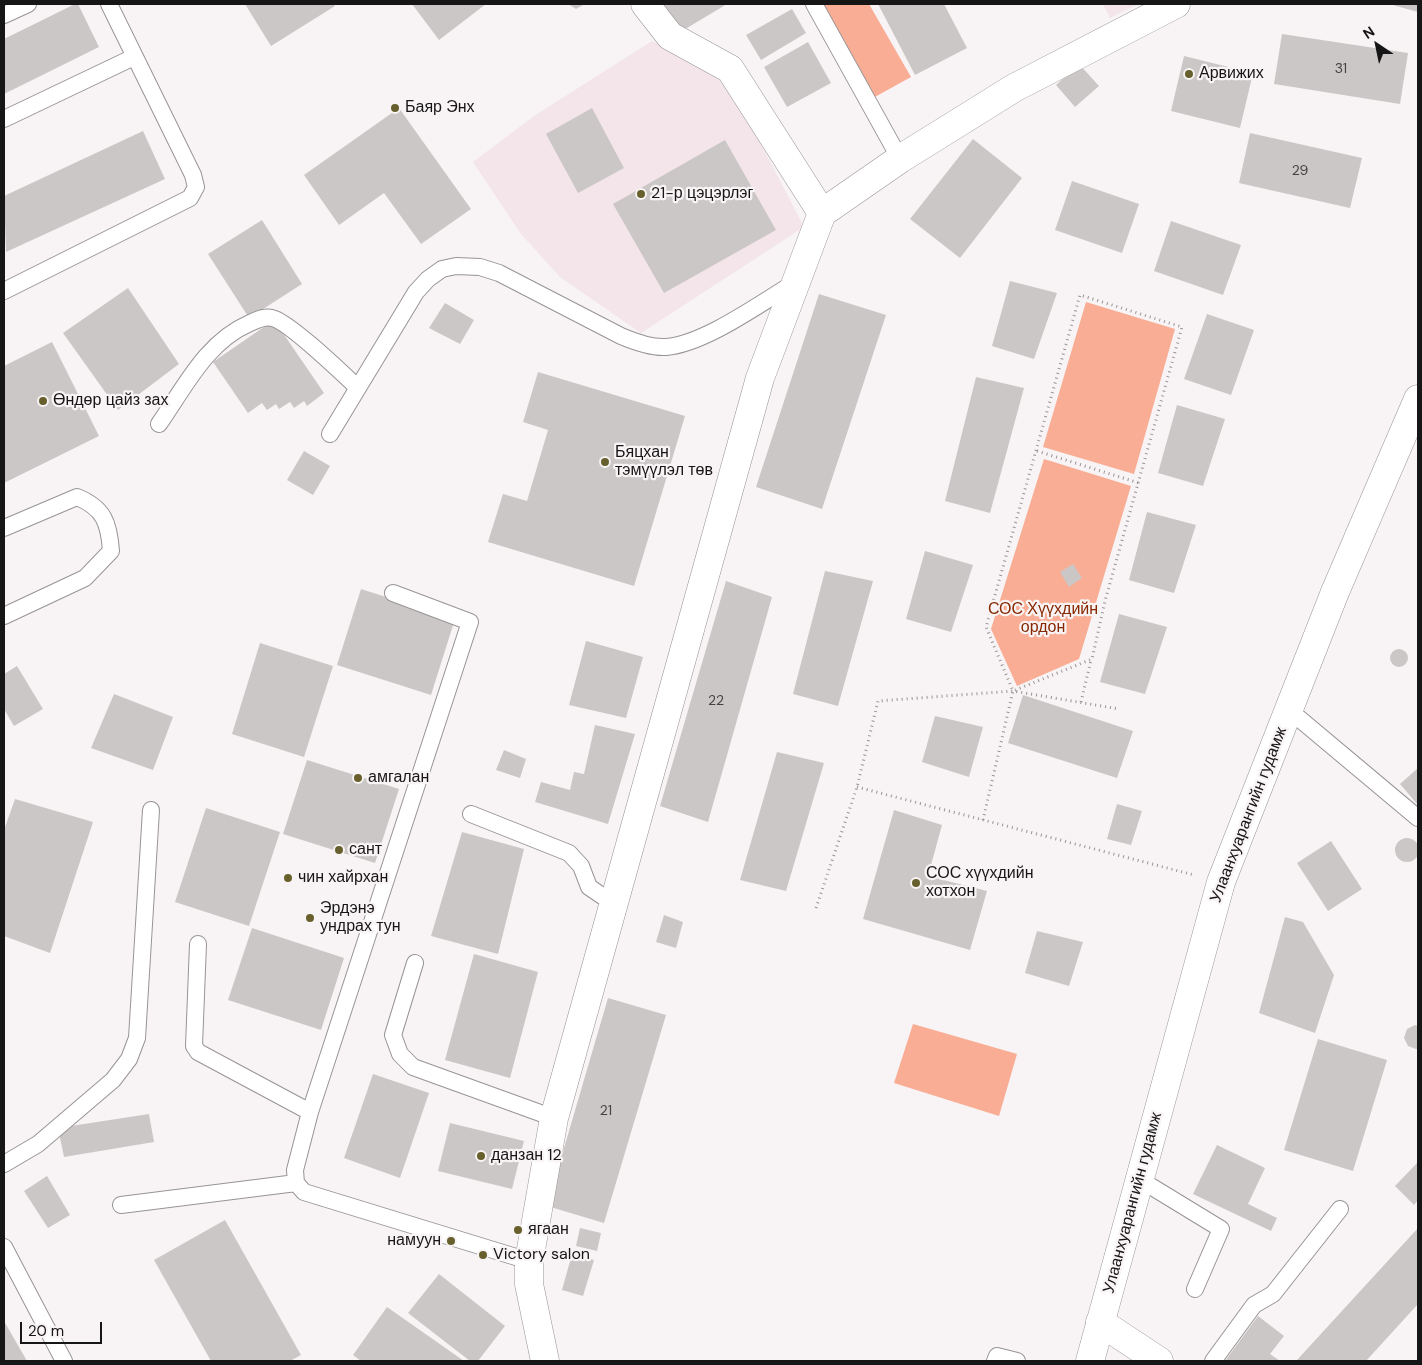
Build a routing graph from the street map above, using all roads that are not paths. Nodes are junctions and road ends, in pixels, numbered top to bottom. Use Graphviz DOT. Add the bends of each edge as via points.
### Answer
graph roads {
  1 [pos="28,4"];
  2 [pos="109,4"];
  3 [pos="645,4"];
  4 [pos="814,4"];
  5 [pos="1176,4"];
  6 [pos="4,16"];
  7 [pos="134,57"];
  8 [pos="4,119"];
  9 [pos="900,158"];
  10 [pos="822,213"];
  11 [pos="796,282"];
  12 [pos="4,291"];
  13 [pos="358,388"];
  14 [pos="1418,399"];
  15 [pos="159,424"];
  16 [pos="330,434"];
  17 [pos="4,528"];
  18 [pos="394,592"];
  19 [pos="4,616"];
  20 [pos="1289,710"];
  21 [pos="152,810"];
  22 [pos="471,814"];
  23 [pos="1418,818"];
  24 [pos="614,904"];
  25 [pos="198,944"];
  26 [pos="415,963"];
  27 [pos="310,1112"];
  28 [pos="554,1118"];
  29 [pos="4,1164"];
  30 [pos="1139,1179"];
  31 [pos="296,1183"];
  32 [pos="121,1205"];
  33 [pos="1340,1209"];
  34 [pos="4,1247"];
  35 [pos="530,1261"];
  36 [pos="1195,1289"];
  37 [pos="1100,1322"];
  38 [pos="64,1361"];
  39 [pos="545,1361"];
  40 [pos="995,1361"];
  41 [pos="1017,1361"];
  42 [pos="1090,1361"];
  43 [pos="1159,1361"];
  44 [pos="1213,1361"];
  1 -- 6 [label="lane"];
  2 -- 7 [label="lane"];
  3 -- 10 [label="street" via="670,36 730,69"];
  4 -- 9 [label="lane"];
  5 -- 9 [label="street" via="1014,88"];
  7 -- 8 [label="lane"];
  7 -- 12 [label="lane" via="192,175 196,187 190,198"];
  9 -- 10 [label="street"];
  10 -- 11 [label="street"];
  11 -- 13 [label="lane" via="716,329 688,342 665,347 641,344 621,336 500,273 472,266 442,269 416,292"];
  11 -- 24 [label="street" via="760,378"];
  13 -- 15 [label="lane" via="289,328 272,318 263,318 238,328 203,359"];
  13 -- 16 [label="lane"];
  14 -- 20 [label="street, Улаанхуарангийн гудамж" via="1335,592"];
  17 -- 19 [label="lane" via="77,497 94,504 110,527 111,551 85,578"];
  18 -- 27 [label="lane" via="470,622"];
  20 -- 23 [label="lane"];
  20 -- 30 [label="street, Улаанхуарангийн гудамж" via="1221,882"];
  21 -- 29 [label="lane" via="137,1038 129,1059 113,1080 38,1144"];
  22 -- 24 [label="lane" via="569,853 581,866 589,887"];
  24 -- 28 [label="street"];
  25 -- 27 [label="lane" via="194,1046 198,1052"];
  26 -- 28 [label="lane" via="393,1035 400,1054 413,1067"];
  27 -- 31 [label="lane" via="295,1170"];
  28 -- 35 [label="street"];
  30 -- 36 [label="lane" via="1221,1229"];
  30 -- 37 [label="street, Улаанхуарангийн гудамж"];
  31 -- 32 [label="lane"];
  31 -- 35 [label="lane" via="304,1192"];
  33 -- 44 [label="lane" via="1273,1294 1254,1304"];
  34 -- 38 [label="lane"];
  35 -- 39 [label="street" via="529,1284"];
  37 -- 42 [label="street, Улаанхуарангийн гудамж"];
  37 -- 43 [label="street"];
  40 -- 41 [label="lane" via="997,1356"];
}
